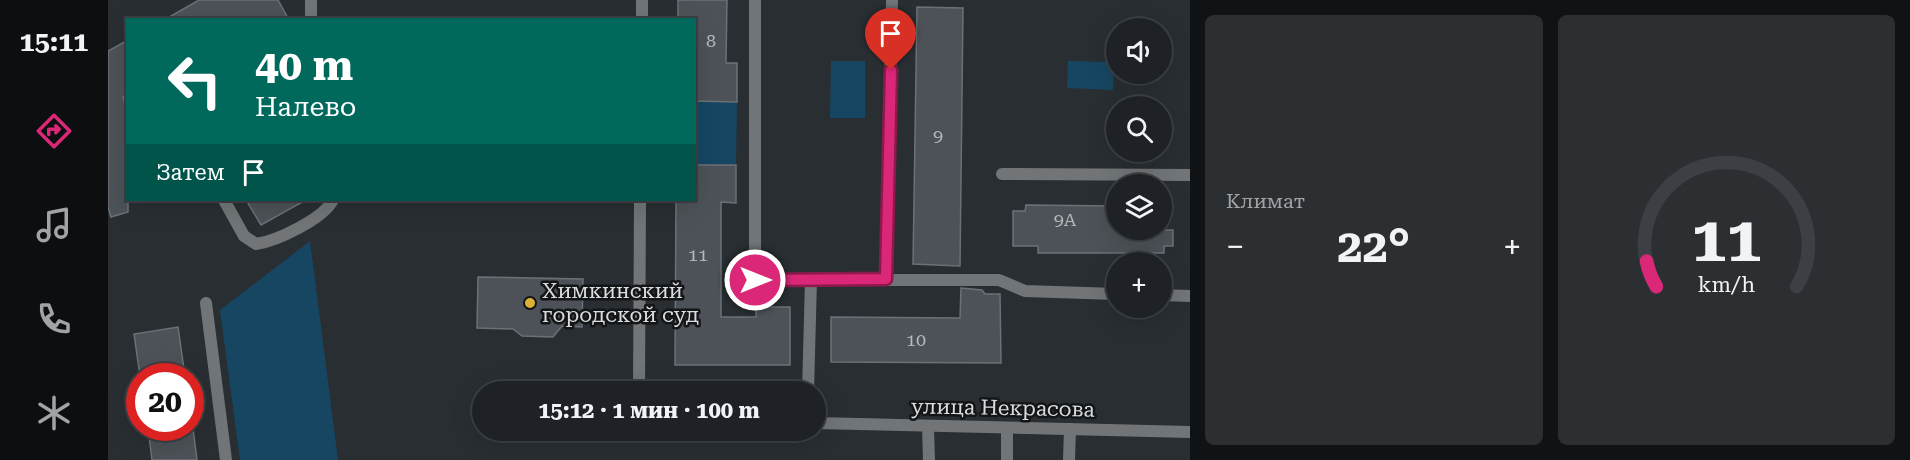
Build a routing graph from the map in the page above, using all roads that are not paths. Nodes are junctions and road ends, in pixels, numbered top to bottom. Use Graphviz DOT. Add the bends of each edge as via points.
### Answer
graph roads {
  1 [pos="311,0"];
  2 [pos="642,0"];
  3 [pos="754,0"];
  4 [pos="892,0"];
  5 [pos="311,18"];
  6 [pos="642,18"];
  7 [pos="1002,174"];
  8 [pos="1190,175"];
  9 [pos="225,201"];
  10 [pos="332,201"];
  11 [pos="640,201"];
  12 [pos="886,279"];
  13 [pos="811,280"];
  14 [pos="1106,294"];
  15 [pos="1172,295"];
  16 [pos="1190,296"];
  17 [pos="206,303"];
  18 [pos="639,381"];
  19 [pos="808,381"];
  20 [pos="826,423"];
  21 [pos="928,426"];
  22 [pos="1007,428"];
  23 [pos="1070,429"];
  24 [pos="1190,432"];
  25 [pos="226,460"];
  26 [pos="929,460"];
  27 [pos="1007,460"];
  28 [pos="1069,460"];
  1 -- 5 [label="street"];
  2 -- 6 [label="street"];
  3 -- 13 [label="street" via="755,280"];
  4 -- 12 [label="street"];
  7 -- 8 [label="street"];
  9 -- 10 [label="street" via="244,236 256,244 271,242 324,212"];
  11 -- 18 [label="street"];
  12 -- 13 [label="street"];
  12 -- 14 [label="street" via="999,280 1025,291"];
  13 -- 19 [label="street"];
  15 -- 16 [label="street"];
  17 -- 25 [label="street"];
  20 -- 21 [label="street, улица Некрасова"];
  21 -- 22 [label="street, улица Некрасова"];
  21 -- 26 [label="street"];
  22 -- 23 [label="street, улица Некрасова"];
  22 -- 27 [label="street"];
  23 -- 24 [label="street, улица Некрасова"];
  23 -- 28 [label="street"];
}
